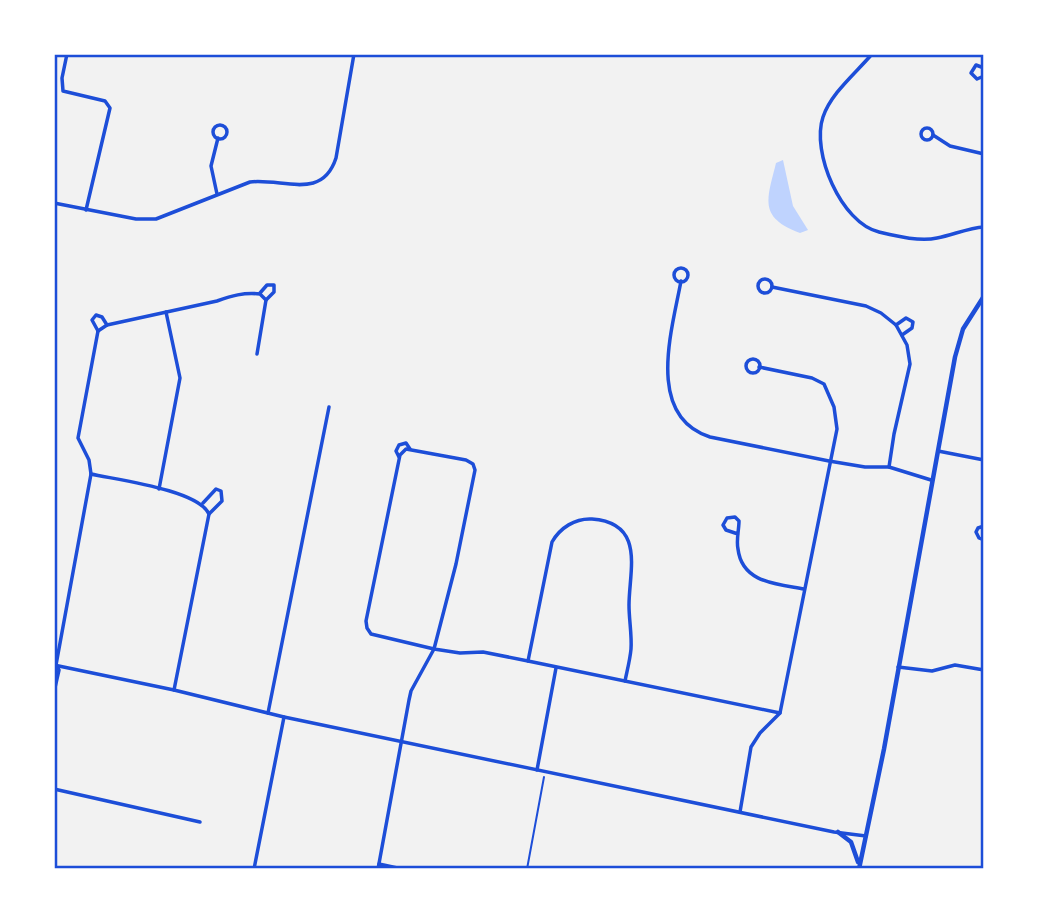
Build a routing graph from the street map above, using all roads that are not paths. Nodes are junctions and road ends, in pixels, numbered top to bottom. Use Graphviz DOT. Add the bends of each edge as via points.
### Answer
graph roads {
  1 [pos="67,54"];
  2 [pos="354,54"];
  3 [pos="872,54"];
  4 [pos="984,68"];
  5 [pos="984,76"];
  6 [pos="933,135"];
  7 [pos="218,138"];
  8 [pos="984,154"];
  9 [pos="217,194"];
  10 [pos="54,203"];
  11 [pos="86,210"];
  12 [pos="984,227"];
  13 [pos="681,281"];
  14 [pos="772,287"];
  15 [pos="984,296"];
  16 [pos="166,312"];
  17 [pos="107,325"];
  18 [pos="896,325"];
  19 [pos="98,331"];
  20 [pos="902,335"];
  21 [pos="257,354"];
  22 [pos="760,367"];
  23 [pos="329,407"];
  24 [pos="411,449"];
  25 [pos="936,451"];
  26 [pos="399,457"];
  27 [pos="984,460"];
  28 [pos="829,461"];
  29 [pos="889,467"];
  30 [pos="91,474"];
  31 [pos="931,480"];
  32 [pos="159,489"];
  33 [pos="203,505"];
  34 [pos="209,514"];
  35 [pos="984,526"];
  36 [pos="738,534"];
  37 [pos="984,540"];
  38 [pos="804,589"];
  39 [pos="434,649"];
  40 [pos="528,660"];
  41 [pos="55,665"];
  42 [pos="898,667"];
  43 [pos="556,668"];
  44 [pos="984,670"];
  45 [pos="625,681"];
  46 [pos="174,690"];
  47 [pos="54,692"];
  48 [pos="268,713"];
  49 [pos="780,713"];
  50 [pos="284,717"];
  51 [pos="402,742"];
  52 [pos="537,771"];
  53 [pos="54,789"];
  54 [pos="740,813"];
  55 [pos="200,822"];
  56 [pos="838,832"];
  57 [pos="866,836"];
  58 [pos="379,866"];
  59 [pos="859,868"];
  60 [pos="254,869"];
  61 [pos="402,869"];
  1 -- 11 [label="street" via="63,91 105,101 110,108"];
  2 -- 9 [label="street" via="339,149 325,178 305,186 250,182"];
  3 -- 12 [label="street" via="822,118 820,150 840,200 862,224 878,232 934,239"];
  4 -- 5 [label="street" via="976,65 971,70 975,78"];
  6 -- 8 [label="street" via="950,146"];
  7 -- 9 [label="street" via="211,166"];
  9 -- 11 [label="street" via="156,219"];
  10 -- 11 [label="street"];
  13 -- 28 [label="street" via="668,371 672,402 683,420 710,437"];
  14 -- 14 [label="street" via="766,278 758,284 764,293"];
  14 -- 18 [label="street" via="866,306"];
  15 -- 25 [label="main road" via="957,348"];
  16 -- 17 [label="street"];
  16 -- 21 [label="street" via="241,294 264,297"];
  16 -- 32 [label="street" via="180,378"];
  17 -- 19 [label="street"];
  17 -- 19 [label="street" via="95,315 92,320"];
  18 -- 20 [label="street"];
  18 -- 20 [label="street" via="911,320 912,328"];
  19 -- 30 [label="street" via="78,438"];
  20 -- 29 [label="street" via="909,353 909,375"];
  22 -- 28 [label="street" via="824,384 837,421"];
  23 -- 48 [label="street"];
  24 -- 26 [label="street"];
  24 -- 26 [label="street" via="406,443 399,445"];
  24 -- 39 [label="street" via="470,461 475,470"];
  25 -- 27 [label="street"];
  25 -- 31 [label="main road"];
  26 -- 39 [label="street" via="366,625 376,636"];
  28 -- 29 [label="street"];
  28 -- 38 [label="street"];
  29 -- 31 [label="street"];
  30 -- 32 [label="street"];
  30 -- 41 [label="street"];
  31 -- 42 [label="main road"];
  32 -- 33 [label="street" via="190,496"];
  33 -- 34 [label="street"];
  33 -- 34 [label="street" via="216,489 221,491 222,501"];
  34 -- 46 [label="street"];
  35 -- 37 [label="street" via="976,532"];
  36 -- 36 [label="street" via="737,519 724,522 726,530"];
  36 -- 38 [label="street" via="738,553 752,575 767,583"];
  38 -- 49 [label="street"];
  39 -- 40 [label="street"];
  39 -- 51 [label="street" via="411,691"];
  40 -- 43 [label="street"];
  40 -- 45 [label="street" via="552,542 571,523 598,520 615,527 632,548 631,651"];
  41 -- 46 [label="street"];
  41 -- 47 [label="street" via="59,670"];
  42 -- 44 [label="street" via="932,671 955,665"];
  42 -- 57 [label="main road"];
  43 -- 45 [label="street"];
  43 -- 52 [label="street"];
  45 -- 49 [label="street"];
  46 -- 48 [label="street"];
  48 -- 50 [label="street"];
  49 -- 54 [label="street" via="751,747"];
  50 -- 51 [label="street"];
  50 -- 60 [label="street"];
  51 -- 52 [label="street"];
  51 -- 58 [label="street"];
  52 -- 54 [label="street"];
  53 -- 55 [label="street"];
  54 -- 56 [label="street"];
  56 -- 57 [label="street"];
  56 -- 59 [label="main road" via="856,850"];
  57 -- 59 [label="main road"];
  58 -- 61 [label="street"];
}
